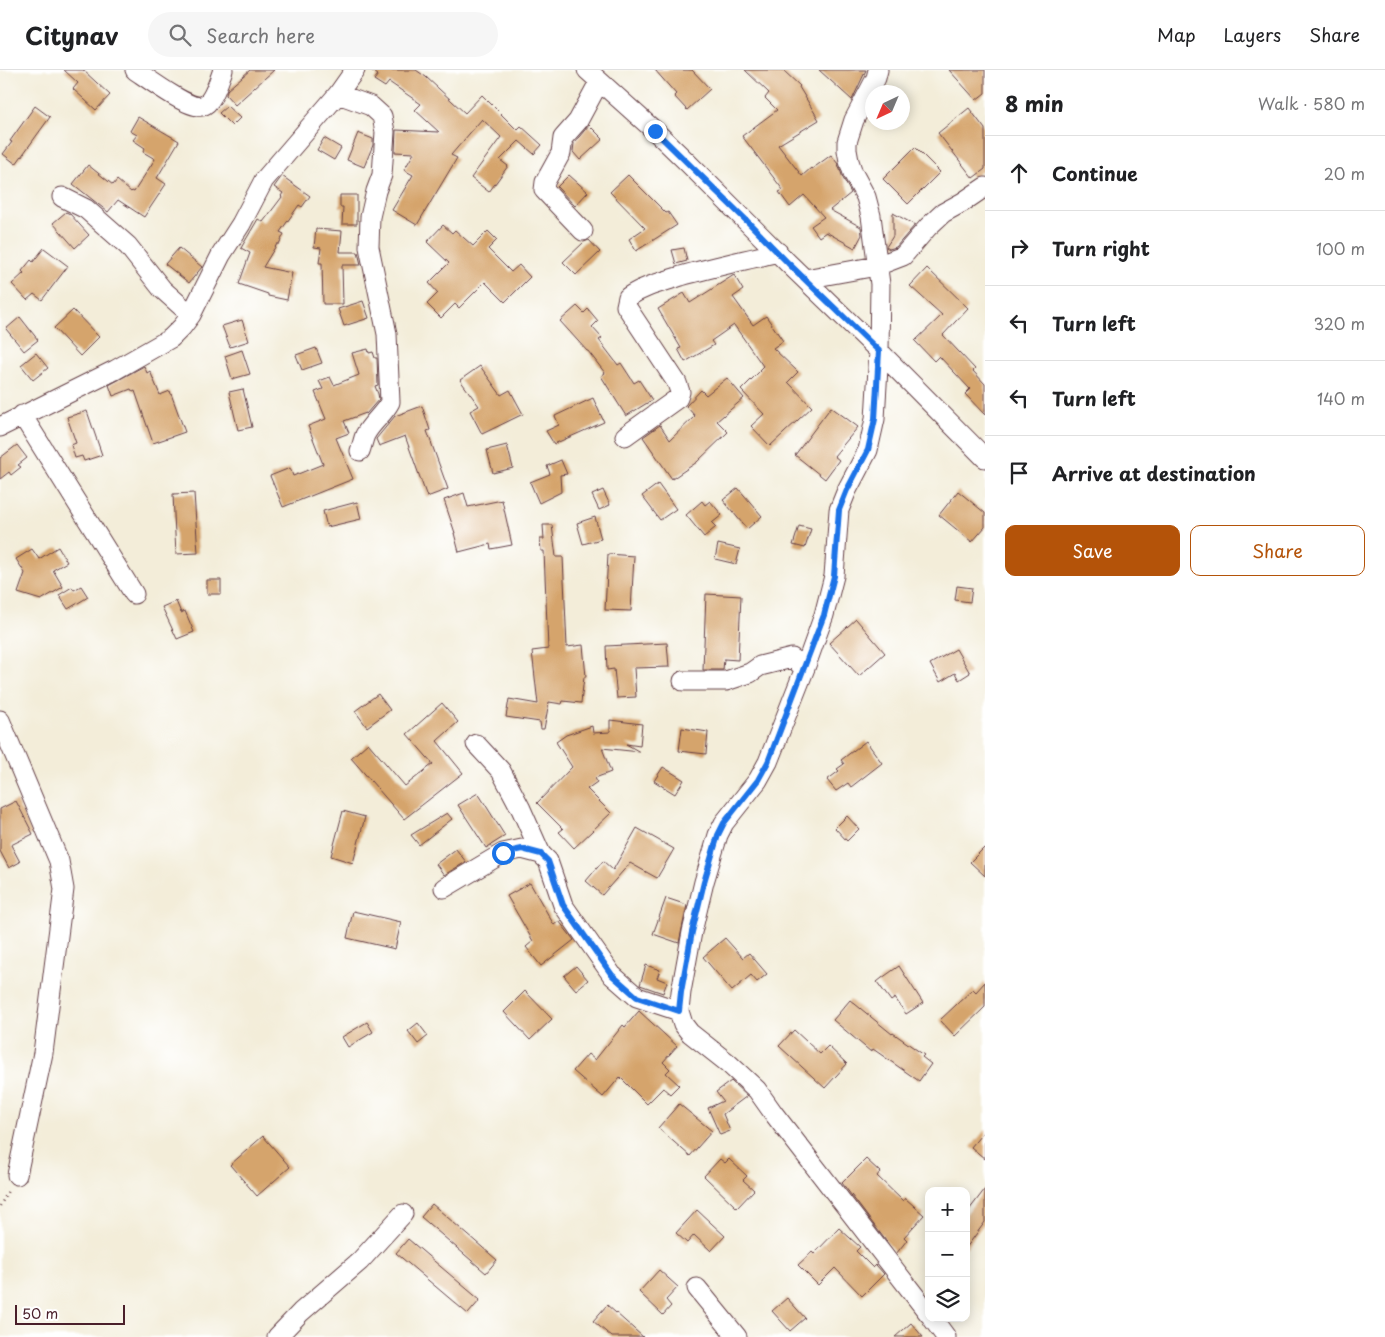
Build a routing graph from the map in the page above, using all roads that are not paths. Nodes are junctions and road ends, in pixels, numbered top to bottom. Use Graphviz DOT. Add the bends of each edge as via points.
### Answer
graph roads {
  1 [pos="135,70"];
  2 [pos="223,70"];
  3 [pos="355,70"];
  4 [pos="878,70"];
  5 [pos="593,76"];
  6 [pos="338,94"];
  7 [pos="985,187"];
  8 [pos="62,197"];
  9 [pos="583,231"];
  10 [pos="778,252"];
  11 [pos="877,266"];
  12 [pos="805,279"];
  13 [pos="191,315"];
  14 [pos="879,351"];
  15 [pos="22,415"];
  16 [pos="0,427"];
  17 [pos="625,436"];
  18 [pos="360,451"];
  19 [pos="985,458"];
  20 [pos="134,594"];
  21 [pos="804,668"];
  22 [pos="683,681"];
  23 [pos="0,720"];
  24 [pos="476,744"];
  25 [pos="541,854"];
  26 [pos="444,888"];
  27 [pos="679,1011"];
  28 [pos="17,1175"];
  29 [pos="403,1214"];
  30 [pos="696,1288"];
  31 [pos="925,1309"];
  32 [pos="935,1322"];
  33 [pos="277,1337"];
  34 [pos="737,1337"];
  35 [pos="946,1337"];
  1 -- 2 [label="street" via="185,103 203,106 211,99"];
  3 -- 6 [label="street"];
  4 -- 11 [label="street" via="847,142 849,161 871,216"];
  5 -- 9 [label="street" via="578,121 562,138 561,153 544,190"];
  5 -- 10 [label="street" via="655,131"];
  6 -- 13 [label="street" via="264,180"];
  6 -- 18 [label="street" via="372,106 382,116 385,132 382,175 370,217 369,248 387,334 390,402 365,436"];
  7 -- 11 [label="street" via="943,213 903,256"];
  8 -- 13 [label="street" via="86,208 128,246 162,289"];
  10 -- 12 [label="street"];
  10 -- 17 [label="street" via="672,279 628,297 626,306 680,392 678,398"];
  11 -- 12 [label="street"];
  11 -- 14 [label="street" via="880,286"];
  12 -- 14 [label="street"];
  13 -- 15 [label="street" via="171,338 151,350"];
  14 -- 19 [label="street"];
  14 -- 21 [label="street" via="875,419 868,450 839,510 834,576 824,615"];
  15 -- 16 [label="street"];
  15 -- 20 [label="street"];
  21 -- 22 [label="street" via="792,658 760,666 726,681"];
  21 -- 27 [label="street" via="768,762 718,835 692,932"];
  23 -- 28 [label="street" via="59,861 64,889 44,1053"];
  24 -- 25 [label="street" via="500,771"];
  25 -- 26 [label="street" via="522,849 503,853"];
  25 -- 27 [label="street" via="548,861 563,905 612,975 637,997"];
  27 -- 31 [label="street" via="690,1033 757,1090"];
  29 -- 33 [label="street" via="360,1261"];
  30 -- 34 [label="street"];
  32 -- 35 [label="street"];
}
